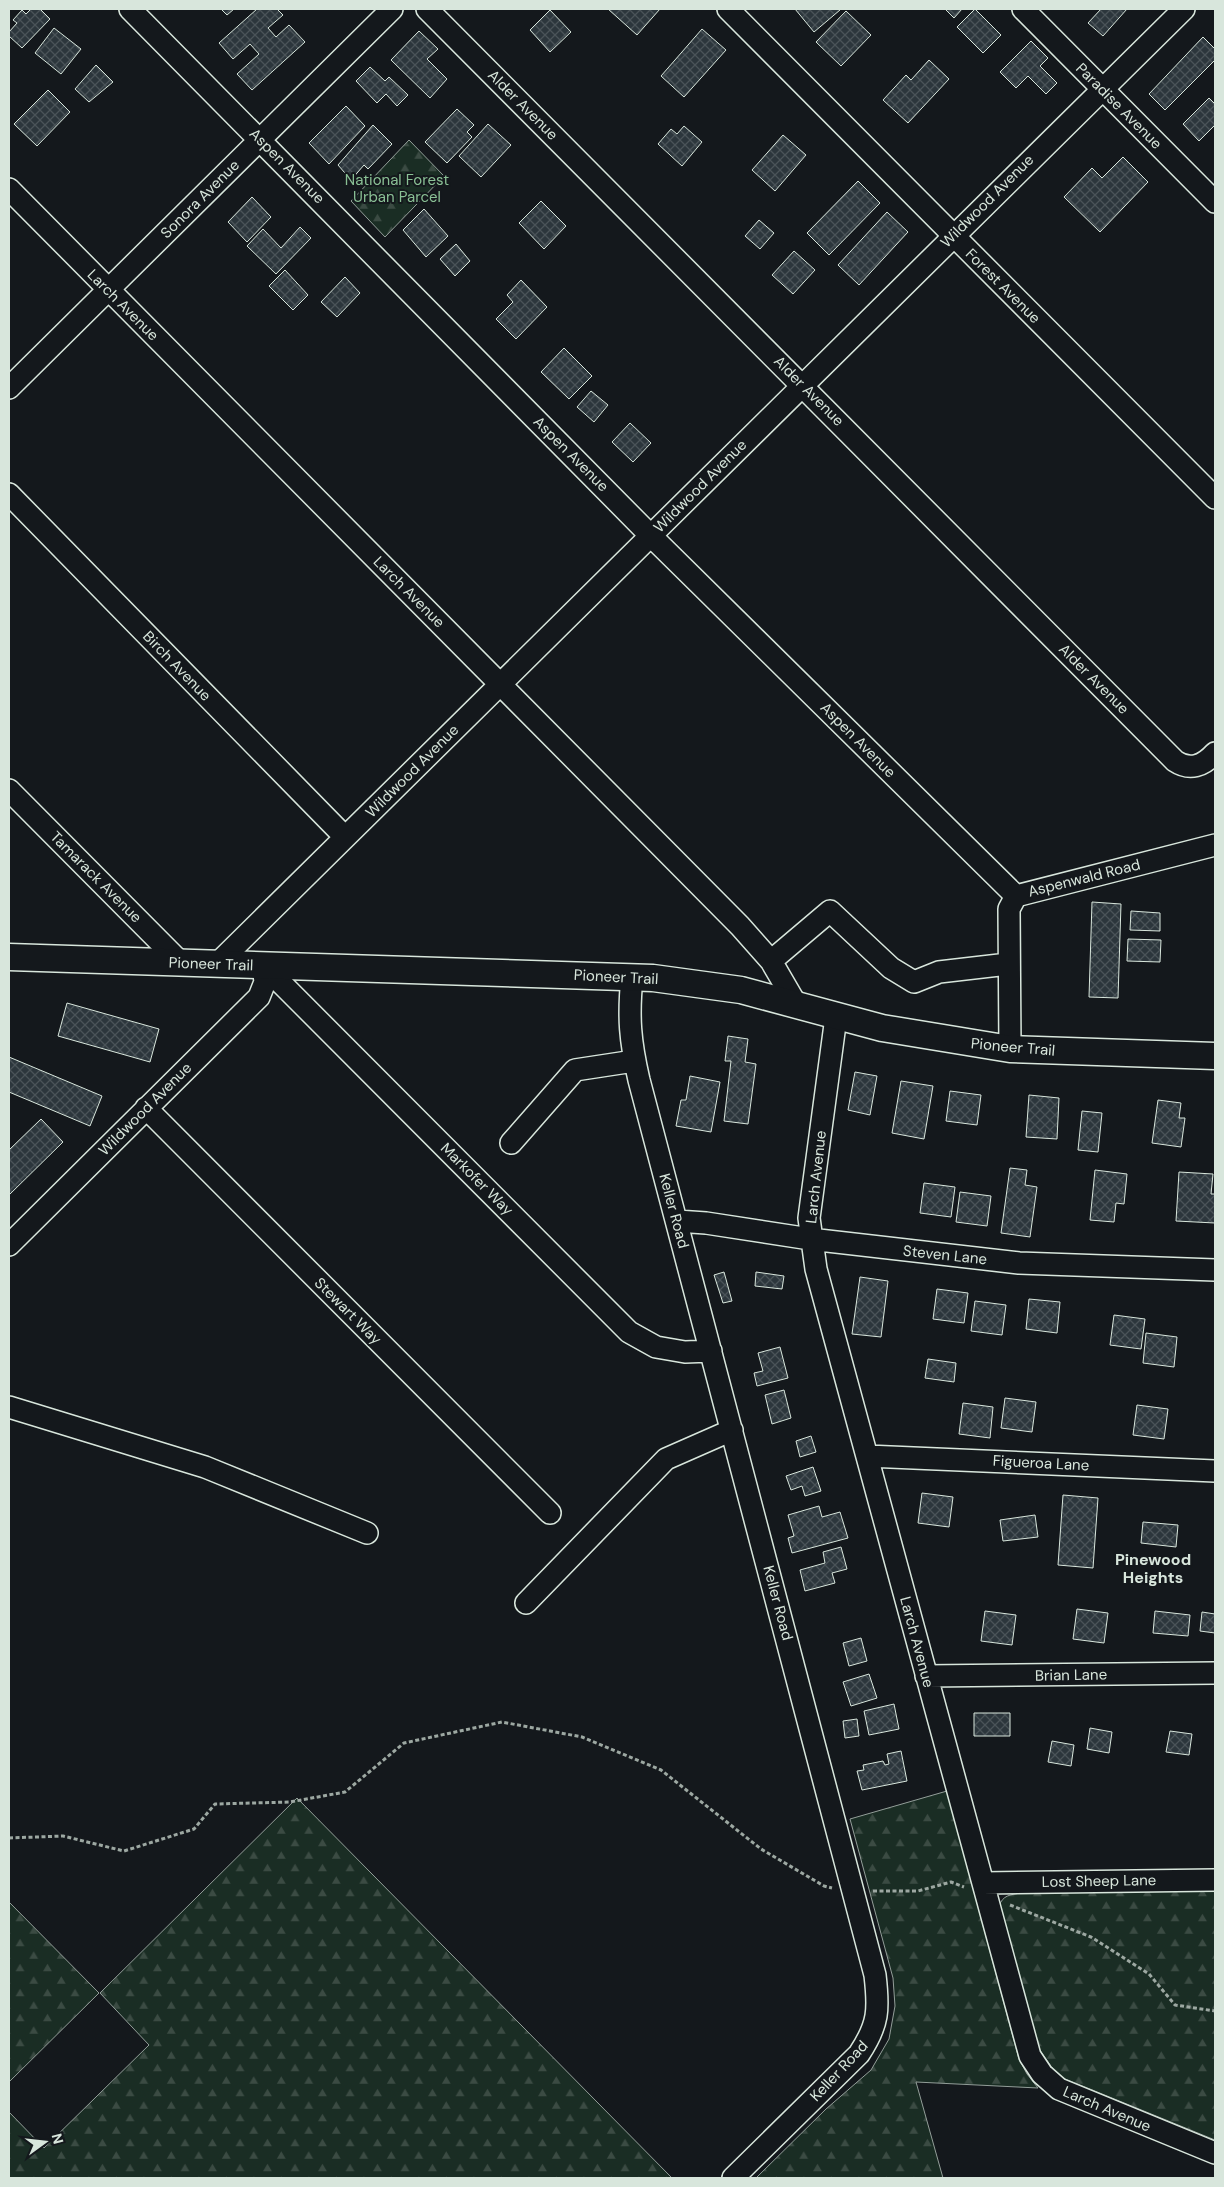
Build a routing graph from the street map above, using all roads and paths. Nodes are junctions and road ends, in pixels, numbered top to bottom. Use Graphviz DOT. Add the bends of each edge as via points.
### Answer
graph roads {
  1 [pos="130,9"];
  2 [pos="392,9"];
  3 [pos="427,9"];
  4 [pos="728,9"];
  5 [pos="1023,9"];
  6 [pos="1184,9"];
  7 [pos="1101,89"];
  8 [pos="261,139"];
  9 [pos="9,189"];
  10 [pos="1215,202"];
  11 [pos="953,236"];
  12 [pos="108,290"];
  13 [pos="803,384"];
  14 [pos="9,388"];
  15 [pos="9,494"];
  16 [pos="1215,498"];
  17 [pos="650,535"];
  18 [pos="500,684"];
  19 [pos="1215,754"];
  20 [pos="9,790"];
  21 [pos="344,837"];
  22 [pos="1215,845"];
  23 [pos="1016,896"];
  24 [pos="9,958"];
  25 [pos="771,961"];
  26 [pos="182,964"];
  27 [pos="1008,964"];
  28 [pos="216,965"];
  29 [pos="263,966"];
  30 [pos="632,977"];
  31 [pos="796,1004"];
  32 [pos="836,1017"];
  33 [pos="1010,1049"];
  34 [pos="1215,1056"];
  35 [pos="634,1061"];
  36 [pos="146,1108"];
  37 [pos="511,1143"];
  38 [pos="677,1221"];
  39 [pos="810,1239"];
  40 [pos="9,1245"];
  41 [pos="1215,1270"];
  42 [pos="711,1351"];
  43 [pos="9,1407"];
  44 [pos="732,1430"];
  45 [pos="868,1456"];
  46 [pos="1215,1471"];
  47 [pos="550,1514"];
  48 [pos="367,1532"];
  49 [pos="526,1603"];
  50 [pos="1215,1673"];
  51 [pos="926,1676"];
  52 [pos="9,1838"];
  53 [pos="1215,1880"];
  54 [pos="985,1889"];
  55 [pos="853,1891"];
  56 [pos="1215,2011"];
  57 [pos="1215,2153"];
  58 [pos="733,2178"];
  1 -- 8 [label="street, Aspen Avenue"];
  2 -- 8 [label="street, Sonora Avenue"];
  3 -- 13 [label="street, Alder Avenue"];
  4 -- 11 [label="street, Forest Avenue"];
  5 -- 7 [label="street, Paradise Avenue"];
  6 -- 7 [label="street, Wildwood Avenue"];
  7 -- 10 [label="street, Paradise Avenue"];
  7 -- 11 [label="street, Wildwood Avenue"];
  8 -- 12 [label="street, Sonora Avenue"];
  8 -- 17 [label="street, Aspen Avenue"];
  9 -- 12 [label="street, Larch Avenue"];
  11 -- 13 [label="street, Wildwood Avenue"];
  11 -- 16 [label="street, Forest Avenue"];
  12 -- 14 [label="street, Sonora Avenue"];
  12 -- 18 [label="street, Larch Avenue"];
  13 -- 17 [label="street, Wildwood Avenue"];
  13 -- 19 [label="street, Alder Avenue" via="1175,761 1184,767 1194,767"];
  15 -- 21 [label="street, Birch Avenue"];
  17 -- 18 [label="street, Wildwood Avenue"];
  17 -- 23 [label="street, Aspen Avenue"];
  18 -- 21 [label="street, Wildwood Avenue"];
  18 -- 25 [label="street, Larch Avenue"];
  20 -- 26 [label="street, Tamarack Avenue"];
  21 -- 28 [label="street, Wildwood Avenue"];
  22 -- 23 [label="street, Aspenwald Road"];
  23 -- 27 [label="street, Aspenwald Road" via="1009,909"];
  24 -- 26 [label="main road, Pioneer Trail"];
  25 -- 27 [label="street" via="830,911 891,968 914,982 939,972"];
  25 -- 31 [label="street, Larch Avenue"];
  26 -- 28 [label="main road, Pioneer Trail"];
  27 -- 33 [label="street, Aspenwald Road"];
  28 -- 29 [label="main road, Pioneer Trail"];
  29 -- 30 [label="main road, Pioneer Trail"];
  29 -- 36 [label="street, Wildwood Avenue" via="265,982 259,997"];
  29 -- 42 [label="street, Markofer Way" via="629,1332 656,1348"];
  30 -- 31 [label="main road, Pioneer Trail" via="697,982"];
  30 -- 35 [label="street, Keller Road" via="629,1008"];
  31 -- 32 [label="main road, Pioneer Trail"];
  32 -- 33 [label="main road, Pioneer Trail" via="920,1036"];
  32 -- 39 [label="street, Larch Avenue" via="809,1218"];
  33 -- 34 [label="main road, Pioneer Trail"];
  35 -- 37 [label="street" via="575,1070"];
  35 -- 38 [label="street, Keller Road"];
  36 -- 40 [label="street, Wildwood Avenue"];
  36 -- 47 [label="street, Stewart Way"];
  38 -- 39 [label="street, Steven Lane"];
  38 -- 42 [label="street, Keller Road"];
  39 -- 41 [label="street, Steven Lane" via="1019,1263"];
  39 -- 45 [label="street, Larch Avenue"];
  42 -- 44 [label="street, Keller Road"];
  43 -- 48 [label="street" via="205,1467"];
  44 -- 49 [label="street" via="666,1459"];
  44 -- 55 [label="street, Keller Road"];
  45 -- 46 [label="street, Figueroa Lane"];
  45 -- 51 [label="street, Larch Avenue"];
  50 -- 51 [label="street, Brian Lane"];
  51 -- 54 [label="street, Larch Avenue"];
  52 -- 55 [label="path" via="63,1836 124,1851 194,1829 215,1804 290,1802 345,1792 404,1743 502,1722 582,1737 661,1770 762,1849 824,1886"];
  53 -- 54 [label="street, Lost Sheep Lane"];
  54 -- 55 [label="path" via="951,1882 918,1891"];
  54 -- 56 [label="path" via="1091,1937 1149,1974 1175,2006"];
  54 -- 57 [label="street, Larch Avenue" via="1030,2056 1042,2074 1059,2089 1084,2101"];
  55 -- 58 [label="street, Keller Road" via="875,1975 879,2009 872,2034 859,2054"];
}
